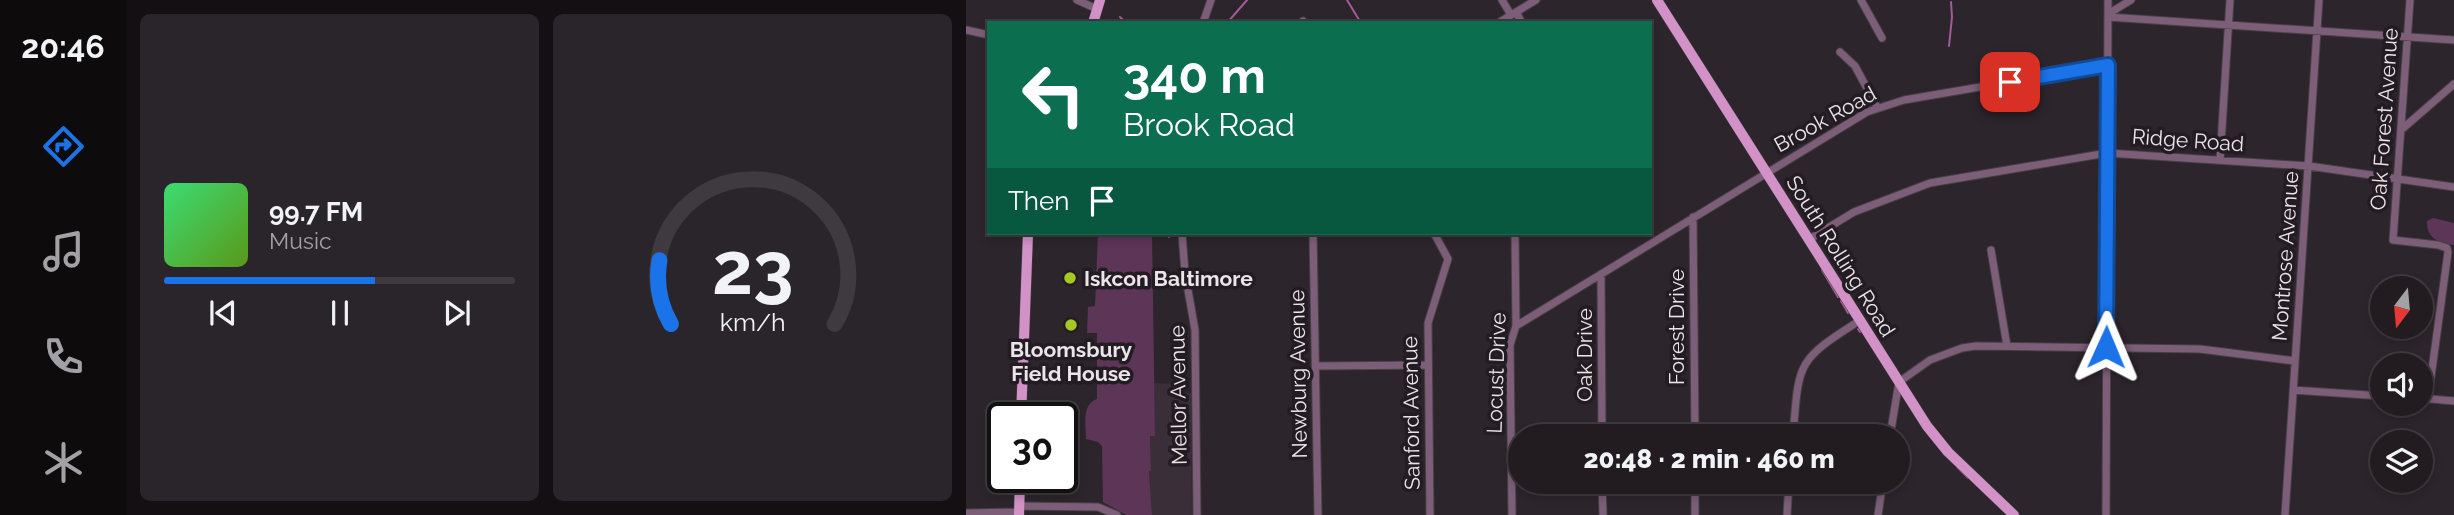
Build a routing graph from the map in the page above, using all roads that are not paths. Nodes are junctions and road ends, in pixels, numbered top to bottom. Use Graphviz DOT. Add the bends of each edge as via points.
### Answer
graph roads {
  1 [pos="1077,0"];
  2 [pos="1211,0"];
  3 [pos="1502,0"];
  4 [pos="1535,0"];
  5 [pos="1657,0"];
  6 [pos="1861,0"];
  7 [pos="2108,0"];
  8 [pos="2131,0"];
  9 [pos="2230,0"];
  10 [pos="2319,0"];
  11 [pos="2410,0"];
  12 [pos="1098,4"];
  13 [pos="1513,13"];
  14 [pos="2108,15"];
  15 [pos="1094,21"];
  16 [pos="1204,21"];
  17 [pos="1501,21"];
  18 [pos="1520,21"];
  19 [pos="2228,25"];
  20 [pos="966,30"];
  21 [pos="2318,31"];
  22 [pos="987,35"];
  23 [pos="2407,37"];
  24 [pos="1882,38"];
  25 [pos="2454,40"];
  26 [pos="1840,52"];
  27 [pos="2108,65"];
  28 [pos="2454,84"];
  29 [pos="1877,107"];
  30 [pos="2401,130"];
  31 [pos="2108,153"];
  32 [pos="2220,160"];
  33 [pos="2309,166"];
  34 [pos="1766,172"];
  35 [pos="2398,179"];
  36 [pos="2454,187"];
  37 [pos="1693,217"];
  38 [pos="1028,235"];
  39 [pos="1182,235"];
  40 [pos="1313,235"];
  41 [pos="1435,235"];
  42 [pos="1515,235"];
  43 [pos="1808,240"];
  44 [pos="1991,250"];
  45 [pos="1601,274"];
  46 [pos="1859,321"];
  47 [pos="1517,326"];
  48 [pos="2007,346"];
  49 [pos="2106,347"];
  50 [pos="2431,353"];
  51 [pos="2295,361"];
  52 [pos="1428,365"];
  53 [pos="1316,366"];
  54 [pos="1899,382"];
  55 [pos="2293,390"];
  56 [pos="2370,395"];
  57 [pos="2433,399"];
  58 [pos="2454,401"];
  59 [pos="1022,402"];
  60 [pos="1602,424"];
  61 [pos="1695,424"];
  62 [pos="1794,424"];
  63 [pos="1892,424"];
  64 [pos="1020,493"];
  65 [pos="1602,494"];
  66 [pos="1695,494"];
  67 [pos="1788,494"];
  68 [pos="1881,494"];
  69 [pos="1019,511"];
  70 [pos="966,513"];
  71 [pos="2010,514"];
  72 [pos="1117,515"];
  73 [pos="1198,515"];
  74 [pos="1318,515"];
  75 [pos="1430,515"];
  76 [pos="1511,515"];
  77 [pos="1603,515"];
  78 [pos="1695,515"];
  79 [pos="1787,515"];
  80 [pos="1878,515"];
  81 [pos="2106,515"];
  82 [pos="2285,515"];
  1 -- 12 [label="street"];
  2 -- 16 [label="street"];
  3 -- 13 [label="street"];
  4 -- 13 [label="street"];
  5 -- 34 [label="main road, South Rolling Road"];
  6 -- 24 [label="street"];
  7 -- 14 [label="street"];
  8 -- 14 [label="street"];
  9 -- 19 [label="street"];
  10 -- 21 [label="street, Montrose Avenue"];
  11 -- 23 [label="street, Oak Forest Avenue"];
  12 -- 15 [label="main road"];
  13 -- 17 [label="street"];
  13 -- 18 [label="street"];
  14 -- 19 [label="street"];
  14 -- 27 [label="street"];
  19 -- 21 [label="street"];
  19 -- 32 [label="street"];
  20 -- 22 [label="street"];
  21 -- 23 [label="street"];
  21 -- 33 [label="street, Montrose Avenue"];
  23 -- 25 [label="street"];
  23 -- 30 [label="street, Oak Forest Avenue"];
  26 -- 29 [label="street" via="1855,66"];
  27 -- 29 [label="street, Brook Road"];
  27 -- 31 [label="street"];
  28 -- 30 [label="street"];
  29 -- 34 [label="street, Brook Road"];
  30 -- 35 [label="street, Oak Forest Avenue"];
  31 -- 32 [label="street, Ridge Road"];
  31 -- 43 [label="street, Ridge Road" via="1930,183 1854,212"];
  31 -- 49 [label="street"];
  32 -- 33 [label="street, Ridge Road"];
  33 -- 35 [label="street, Ridge Road"];
  33 -- 51 [label="street, Montrose Avenue"];
  34 -- 37 [label="street, Brook Road"];
  34 -- 43 [label="main road, South Rolling Road"];
  35 -- 36 [label="street, Ridge Road"];
  35 -- 50 [label="street, Oak Forest Avenue" via="2393,240 2438,245 2448,252"];
  37 -- 45 [label="street, Brook Road"];
  37 -- 61 [label="street, Forest Drive"];
  38 -- 59 [label="main road"];
  39 -- 73 [label="street, Mellor Avenue" via="1195,330"];
  40 -- 53 [label="street, Newburg Avenue"];
  41 -- 52 [label="street, Sanford Avenue" via="1448,259 1428,323"];
  42 -- 47 [label="street, Locust Drive"];
  43 -- 46 [label="main road, South Rolling Road"];
  44 -- 48 [label="street"];
  45 -- 47 [label="street, Brook Road"];
  45 -- 60 [label="street, Oak Drive"];
  46 -- 54 [label="main road, South Rolling Road"];
  46 -- 62 [label="street" via="1821,345 1806,361 1798,380"];
  47 -- 76 [label="street, Locust Drive" via="1510,345"];
  48 -- 49 [label="street"];
  48 -- 54 [label="street" via="1948,352"];
  49 -- 51 [label="street" via="2200,349"];
  49 -- 81 [label="street"];
  51 -- 55 [label="street, Montrose Avenue"];
  52 -- 53 [label="street"];
  52 -- 75 [label="street, Sanford Avenue"];
  53 -- 74 [label="street, Newburg Avenue"];
  54 -- 63 [label="street"];
  54 -- 71 [label="main road, South Rolling Road" via="1942,445"];
  55 -- 56 [label="street"];
  55 -- 82 [label="street, Montrose Avenue"];
  57 -- 58 [label="street"];
  64 -- 69 [label="main road"];
  65 -- 77 [label="street"];
  66 -- 78 [label="street"];
  67 -- 79 [label="street"];
  68 -- 80 [label="street"];
  69 -- 70 [label="street"];
  69 -- 72 [label="street" via="1098,507"];
}
